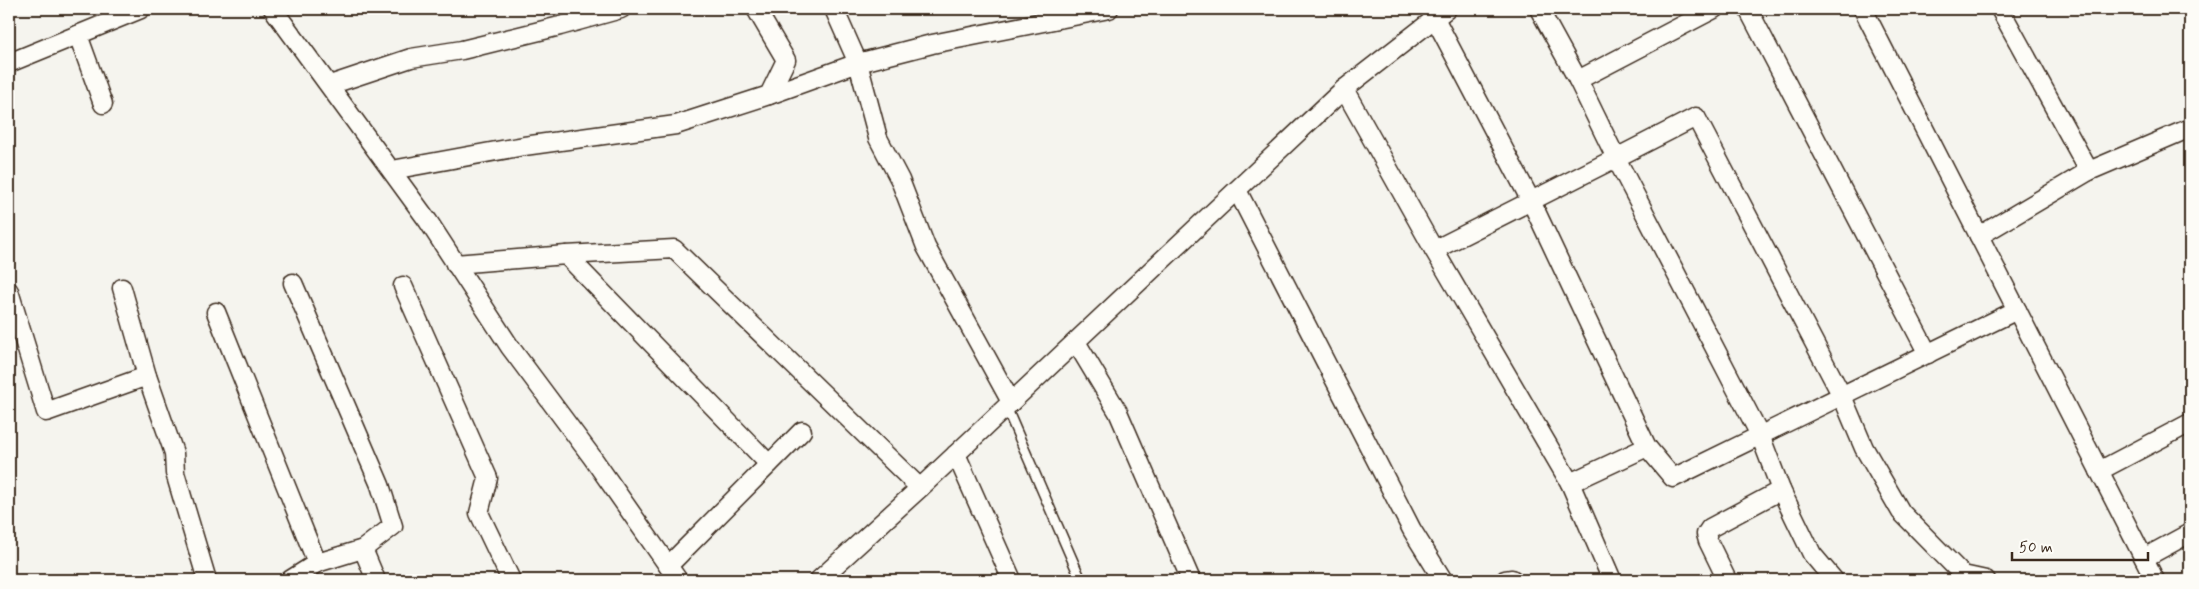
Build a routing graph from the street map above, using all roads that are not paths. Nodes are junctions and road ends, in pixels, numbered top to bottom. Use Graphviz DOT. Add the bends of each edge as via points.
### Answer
graph roads {
  1 [pos="141,9"];
  2 [pos="274,9"];
  3 [pos="756,9"];
  4 [pos="834,9"];
  5 [pos="1109,9"];
  6 [pos="1539,9"];
  7 [pos="1714,9"];
  8 [pos="1748,9"];
  9 [pos="1863,9"];
  10 [pos="2000,9"];
  11 [pos="610,10"];
  12 [pos="1437,12"];
  13 [pos="78,34"];
  14 [pos="9,62"];
  15 [pos="858,63"];
  16 [pos="1578,80"];
  17 [pos="330,85"];
  18 [pos="1344,89"];
  19 [pos="769,95"];
  20 [pos="103,104"];
  21 [pos="2190,128"];
  22 [pos="1616,158"];
  23 [pos="392,170"];
  24 [pos="2089,171"];
  25 [pos="1237,190"];
  26 [pos="1531,201"];
  27 [pos="1980,236"];
  28 [pos="1434,250"];
  29 [pos="566,255"];
  30 [pos="455,264"];
  31 [pos="293,283"];
  32 [pos="403,286"];
  33 [pos="122,288"];
  34 [pos="9,291"];
  35 [pos="2017,310"];
  36 [pos="216,312"];
  37 [pos="1076,342"];
  38 [pos="1928,354"];
  39 [pos="147,376"];
  40 [pos="1842,396"];
  41 [pos="1009,405"];
  42 [pos="2190,423"];
  43 [pos="802,431"];
  44 [pos="1760,435"];
  45 [pos="1647,447"];
  46 [pos="956,454"];
  47 [pos="769,464"];
  48 [pos="2099,470"];
  49 [pos="1570,483"];
  50 [pos="920,488"];
  51 [pos="1780,490"];
  52 [pos="2190,533"];
  53 [pos="363,549"];
  54 [pos="2144,558"];
  55 [pos="317,562"];
  56 [pos="673,573"];
  57 [pos="2150,579"];
  58 [pos="207,580"];
  59 [pos="290,580"];
  60 [pos="376,580"];
  61 [pos="511,580"];
  62 [pos="818,580"];
  63 [pos="1012,580"];
  64 [pos="1081,580"];
  65 [pos="1191,580"];
  66 [pos="1443,580"];
  67 [pos="1505,580"];
  68 [pos="1513,580"];
  69 [pos="1612,580"];
  70 [pos="1727,580"];
  71 [pos="1834,580"];
  72 [pos="1984,580"];
  1 -- 13 [label="street"];
  2 -- 17 [label="street"];
  3 -- 19 [label="street" via="786,60"];
  4 -- 15 [label="street"];
  5 -- 15 [label="street" via="932,44"];
  6 -- 16 [label="street"];
  7 -- 16 [label="street"];
  8 -- 38 [label="street"];
  9 -- 27 [label="street"];
  10 -- 24 [label="street"];
  11 -- 17 [label="street" via="462,50 411,58"];
  12 -- 18 [label="street"];
  12 -- 26 [label="street"];
  13 -- 14 [label="street"];
  13 -- 20 [label="street"];
  15 -- 19 [label="street"];
  15 -- 41 [label="street" via="878,138 900,180 926,247"];
  16 -- 22 [label="street"];
  17 -- 23 [label="street"];
  18 -- 25 [label="street"];
  18 -- 28 [label="street"];
  19 -- 23 [label="street" via="676,125 524,146"];
  21 -- 24 [label="street"];
  22 -- 26 [label="street"];
  22 -- 40 [label="street" via="1696,117"];
  22 -- 44 [label="street"];
  23 -- 30 [label="street"];
  24 -- 27 [label="street"];
  25 -- 37 [label="street"];
  25 -- 66 [label="street" via="1412,530"];
  26 -- 28 [label="street"];
  26 -- 45 [label="street"];
  27 -- 35 [label="street"];
  28 -- 49 [label="street"];
  29 -- 30 [label="street"];
  29 -- 47 [label="street"];
  29 -- 50 [label="street" via="674,249"];
  30 -- 56 [label="street"];
  31 -- 53 [label="street" via="393,521 393,526"];
  32 -- 61 [label="street" via="488,478 479,512"];
  33 -- 39 [label="street"];
  34 -- 39 [label="street" via="46,412"];
  35 -- 38 [label="street"];
  35 -- 48 [label="street"];
  36 -- 55 [label="street"];
  37 -- 41 [label="street"];
  37 -- 65 [label="street" via="1118,412"];
  38 -- 40 [label="street"];
  39 -- 58 [label="street" via="174,453 174,473"];
  40 -- 44 [label="street"];
  40 -- 72 [label="street" via="1864,448 1901,512 1963,575"];
  41 -- 46 [label="street"];
  41 -- 64 [label="lane"];
  42 -- 48 [label="street"];
  43 -- 47 [label="street"];
  44 -- 45 [label="street" via="1673,478"];
  44 -- 51 [label="street"];
  45 -- 49 [label="street"];
  46 -- 50 [label="street"];
  46 -- 63 [label="street"];
  47 -- 56 [label="street"];
  48 -- 54 [label="street"];
  49 -- 69 [label="street"];
  50 -- 62 [label="street"];
  51 -- 70 [label="street" via="1710,528 1706,534"];
  51 -- 71 [label="street" via="1812,554"];
  52 -- 54 [label="street"];
  53 -- 55 [label="street"];
  53 -- 60 [label="street"];
  54 -- 57 [label="street"];
  55 -- 59 [label="street"];
  67 -- 68 [label="street"];
}
